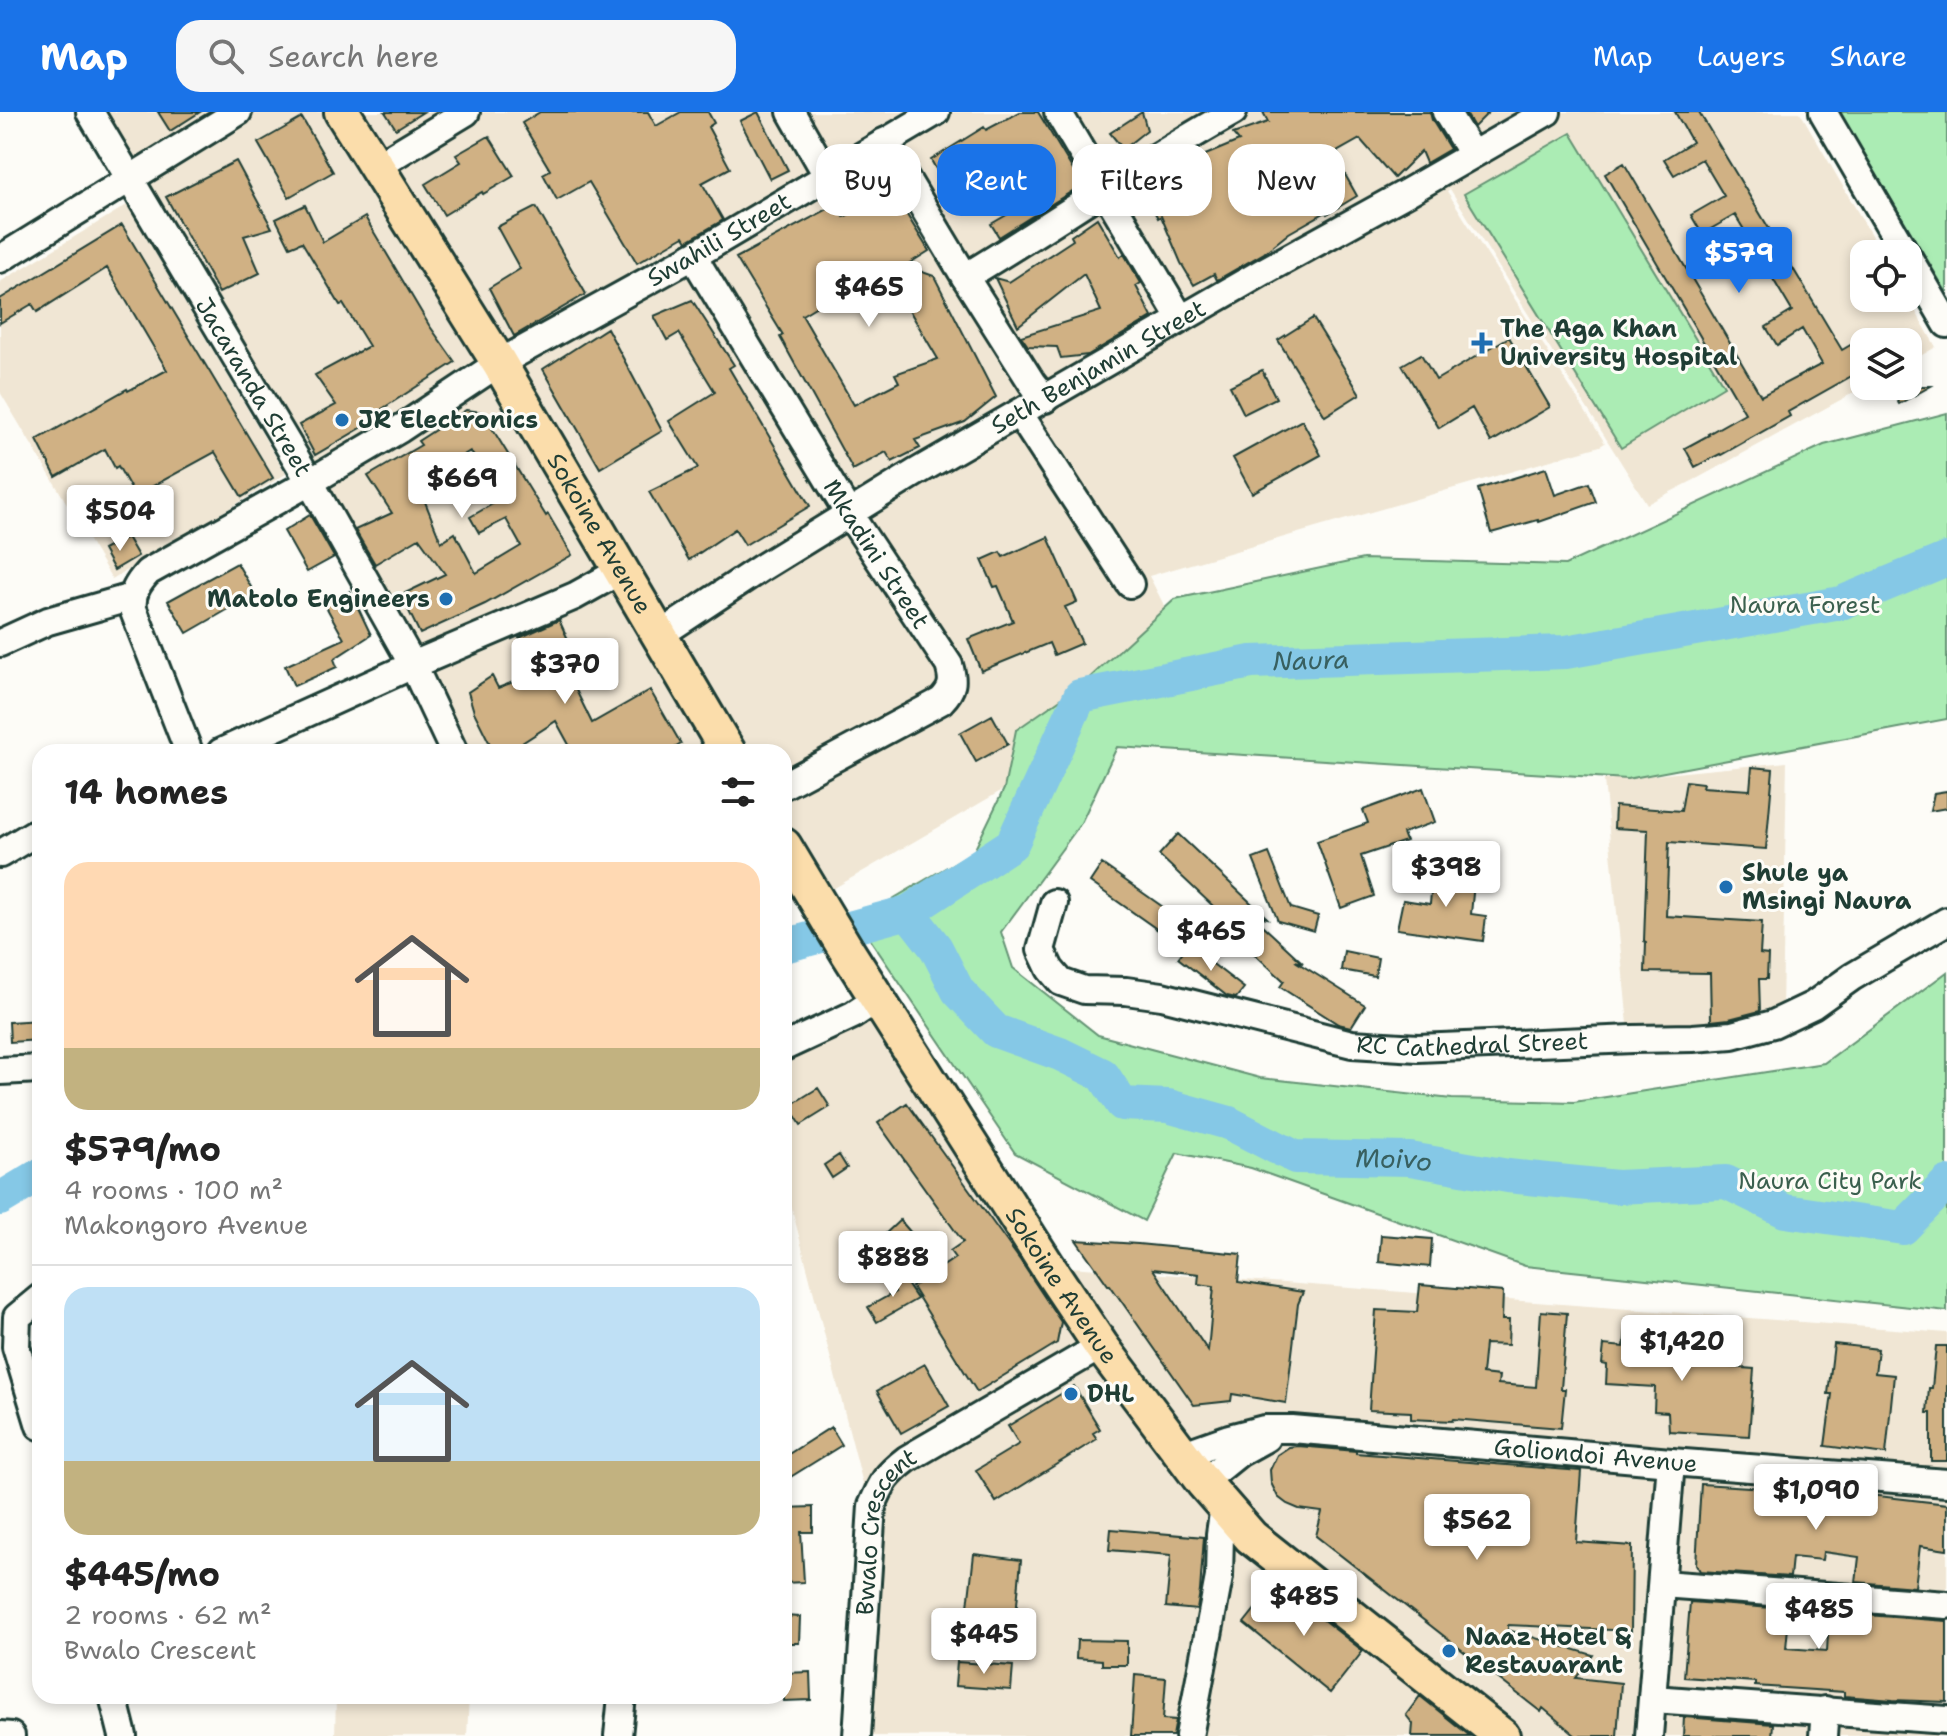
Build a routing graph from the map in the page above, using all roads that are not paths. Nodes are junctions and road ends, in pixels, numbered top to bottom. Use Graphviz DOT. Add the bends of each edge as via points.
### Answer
graph roads {
  1 [pos="90,112"];
  2 [pos="238,112"];
  3 [pos="342,112"];
  4 [pos="466,112"];
  5 [pos="791,112"];
  6 [pos="936,112"];
  7 [pos="1058,112"];
  8 [pos="1233,112"];
  9 [pos="1446,112"];
  10 [pos="1547,112"];
  11 [pos="1823,112"];
  12 [pos="884,142"];
  13 [pos="881,144"];
  14 [pos="1077,144"];
  15 [pos="1177,144"];
  16 [pos="1472,154"];
  17 [pos="816,156"];
  18 [pos="375,167"];
  19 [pos="129,178"];
  20 [pos="816,184"];
  21 [pos="1072,211"];
  22 [pos="1120,216"];
  23 [pos="1898,240"];
  24 [pos="693,256"];
  25 [pos="0,259"];
  26 [pos="965,277"];
  27 [pos="1922,282"];
  28 [pos="1181,319"];
  29 [pos="1947,324"];
  30 [pos="499,363"];
  31 [pos="1045,399"];
  32 [pos="1019,413"];
  33 [pos="310,482"];
  34 [pos="849,514"];
  35 [pos="620,571"];
  36 [pos="1130,584"];
  37 [pos="132,597"];
  38 [pos="658,636"];
  39 [pos="0,643"];
  40 [pos="413,665"];
  41 [pos="186,744"];
  42 [pos="239,744"];
  43 [pos="450,744"];
  44 [pos="723,744"];
  45 [pos="792,781"];
  46 [pos="32,835"];
  47 [pos="0,854"];
  48 [pos="792,859"];
  49 [pos="1054,903"];
  50 [pos="1947,921"];
  51 [pos="877,999"];
  52 [pos="792,1043"];
  53 [pos="32,1069"];
  54 [pos="0,1071"];
  55 [pos="32,1305"];
  56 [pos="8,1332"];
  57 [pos="1101,1346"];
  58 [pos="32,1400"];
  59 [pos="1292,1429"];
  60 [pos="1181,1455"];
  61 [pos="1671,1462"];
  62 [pos="1947,1483"];
  63 [pos="1213,1494"];
  64 [pos="1251,1537"];
  65 [pos="1219,1577"];
  66 [pos="1662,1584"];
  67 [pos="1947,1605"];
  68 [pos="1653,1699"];
  69 [pos="115,1704"];
  70 [pos="621,1704"];
  71 [pos="1947,1720"];
  72 [pos="1824,1723"];
  73 [pos="0,1735"];
  74 [pos="11,1736"];
  75 [pos="123,1736"];
  76 [pos="618,1736"];
  77 [pos="857,1736"];
  78 [pos="1189,1736"];
  79 [pos="1502,1736"];
  80 [pos="1649,1736"];
  1 -- 19 [label="street, Jacaranda Street"];
  2 -- 19 [label="street"];
  3 -- 18 [label="main road, Sokoine Avenue"];
  4 -- 18 [label="street"];
  5 -- 17 [label="street"];
  6 -- 12 [label="street, Swahili Street"];
  7 -- 14 [label="street"];
  8 -- 15 [label="street"];
  9 -- 16 [label="street"];
  10 -- 16 [label="street, Seth Benjamin Street"];
  11 -- 23 [label="street"];
  12 -- 13 [label="street, Swahili Street"];
  12 -- 26 [label="street"];
  16 -- 28 [label="street, Seth Benjamin Street"];
  18 -- 30 [label="main road, Sokoine Avenue"];
  19 -- 25 [label="street"];
  19 -- 33 [label="street, Jacaranda Street"];
  20 -- 24 [label="street, Swahili Street"];
  21 -- 26 [label="street"];
  22 -- 28 [label="street"];
  24 -- 30 [label="street, Swahili Street"];
  24 -- 34 [label="street, Mkadini Street"];
  26 -- 31 [label="street"];
  27 -- 29 [label="street"];
  28 -- 31 [label="street, Seth Benjamin Street"];
  30 -- 33 [label="street, Swahili Street"];
  30 -- 35 [label="main road, Sokoine Avenue"];
  31 -- 32 [label="street, Seth Benjamin Street"];
  32 -- 34 [label="street, Seth Benjamin Street"];
  32 -- 36 [label="street"];
  33 -- 37 [label="street, Swahili Street" via="148,572"];
  33 -- 40 [label="street, Jacaranda Street"];
  34 -- 38 [label="street, Seth Benjamin Street"];
  34 -- 45 [label="street, Mkadini Street" via="949,665 953,685 941,701"];
  35 -- 38 [label="main road, Sokoine Avenue"];
  35 -- 40 [label="street" via="575,596"];
  37 -- 39 [label="street" via="48,621"];
  37 -- 41 [label="street"];
  38 -- 44 [label="main road, Sokoine Avenue"];
  40 -- 42 [label="street"];
  40 -- 43 [label="street, Jacaranda Street"];
  46 -- 47 [label="street"];
  48 -- 51 [label="main road, Sokoine Avenue"];
  49 -- 50 [label="street, RC Cathedral Street" via="1041,950 1061,982 1084,990 1162,996 1352,1044 1418,1048 1732,1035 1813,1005"];
  51 -- 52 [label="street"];
  51 -- 57 [label="main road, Sokoine Avenue"];
  53 -- 54 [label="street"];
  55 -- 56 [label="street"];
  56 -- 58 [label="street"];
  57 -- 60 [label="main road, Sokoine Avenue"];
  57 -- 77 [label="street, Bwalo Crescent" via="889,1472 872,1506"];
  59 -- 60 [label="street, Goliondoi Avenue" via="1264,1429"];
  59 -- 61 [label="street, Goliondoi Avenue"];
  59 -- 63 [label="street" via="1239,1453"];
  60 -- 63 [label="main road, Sokoine Avenue"];
  61 -- 62 [label="street, Goliondoi Avenue"];
  61 -- 66 [label="street"];
  63 -- 64 [label="main road, Sokoine Avenue"];
  63 -- 65 [label="street" via="1220,1534"];
  64 -- 65 [label="street"];
  64 -- 79 [label="main road, Sokoine Avenue"];
  65 -- 78 [label="street"];
  66 -- 67 [label="street"];
  66 -- 68 [label="street"];
  68 -- 72 [label="street"];
  68 -- 80 [label="street"];
  69 -- 75 [label="street"];
  70 -- 76 [label="street"];
  71 -- 72 [label="street"];
  73 -- 74 [label="street"];
}
